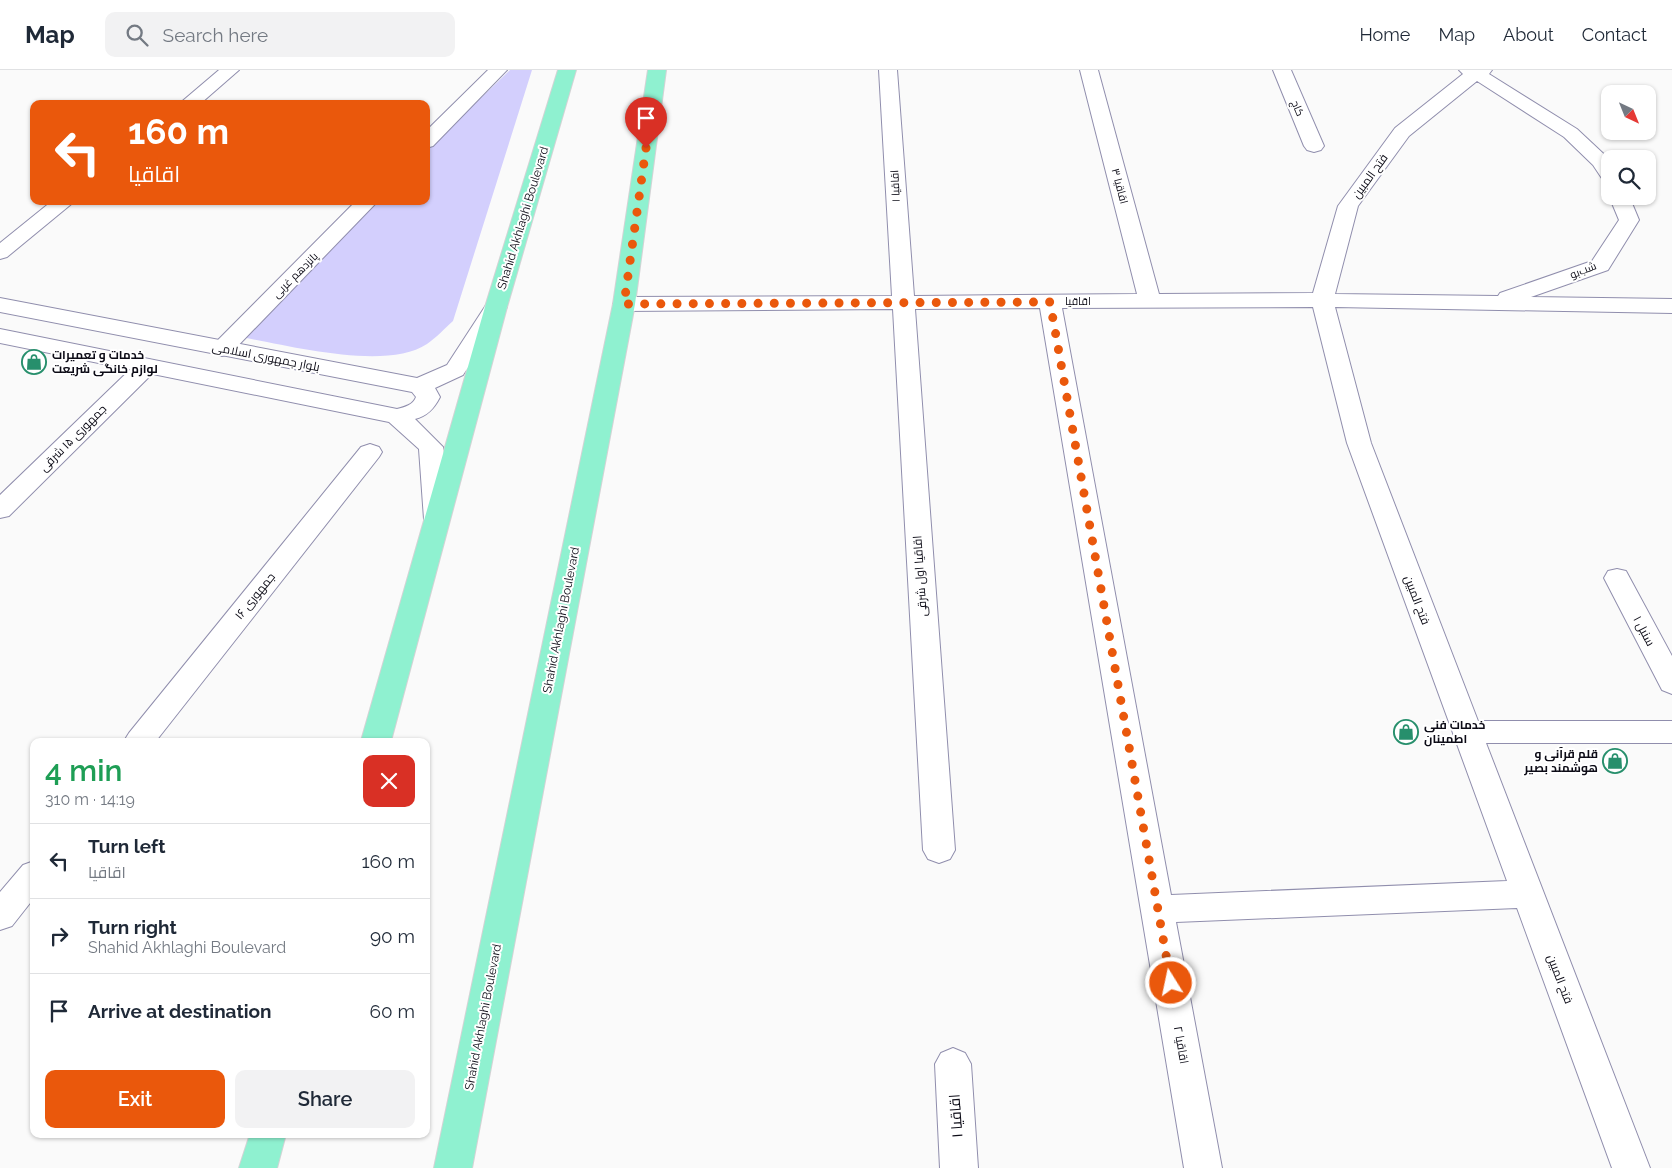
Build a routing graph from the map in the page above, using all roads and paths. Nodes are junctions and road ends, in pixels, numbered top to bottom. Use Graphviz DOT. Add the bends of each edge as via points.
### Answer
graph roads {
  1 [pos="230,70"];
  2 [pos="498,70"];
  3 [pos="567,70"];
  4 [pos="657,70"];
  5 [pos="888,70"];
  6 [pos="1089,70"];
  7 [pos="1282,70"];
  8 [pos="1476,71"];
  9 [pos="193,100"];
  10 [pos="430,138"];
  11 [pos="1314,146"];
  12 [pos="1601,161"];
  13 [pos="60,205"];
  14 [pos="364,205"];
  15 [pos="1623,205"];
  16 [pos="0,253"];
  17 [pos="1322,300"];
  18 [pos="1150,301"];
  19 [pos="902,302"];
  20 [pos="1050,302"];
  21 [pos="1493,303"];
  22 [pos="624,304"];
  23 [pos="0,305"];
  24 [pos="1672,306"];
  25 [pos="496,307"];
  26 [pos="0,336"];
  27 [pos="222,349"];
  28 [pos="147,366"];
  29 [pos="420,386"];
  30 [pos="397,416"];
  31 [pos="370,452"];
  32 [pos="0,510"];
  33 [pos="438,519"];
  34 [pos="1617,578"];
  35 [pos="1672,683"];
  36 [pos="1467,732"];
  37 [pos="1672,732"];
  38 [pos="141,738"];
  39 [pos="377,738"];
  40 [pos="939,850"];
  41 [pos="30,879"];
  42 [pos="1528,894"];
  43 [pos="1158,909"];
  44 [pos="0,916"];
  45 [pos="953,1064"];
  46 [pos="267,1138"];
  47 [pos="258,1168"];
  48 [pos="453,1168"];
  49 [pos="960,1168"];
  50 [pos="1203,1168"];
  51 [pos="1631,1168"];
  1 -- 9 [label="street"];
  2 -- 10 [label="street"];
  3 -- 25 [label="main road, Shahid Akhlaghi Boulevard"];
  4 -- 22 [label="main road, Shahid Akhlaghi Boulevard"];
  5 -- 19 [label="street, اقاقیا ۱"];
  6 -- 18 [label="street, اقاقیا ۳"];
  7 -- 11 [label="street, کاج"];
  8 -- 12 [label="street" via="1569,131"];
  8 -- 17 [label="street, فتح المبین" via="1402,132 1348,206"];
  13 -- 16 [label="street"];
  14 -- 27 [label="street, پانزدهم غربی"];
  15 -- 21 [label="street, شب‌بو" via="1629,220 1600,265"];
  17 -- 18 [label="street, اقاقیا"];
  17 -- 21 [label="street, اقاقیا"];
  17 -- 36 [label="street, فتح المبین" via="1359,443"];
  18 -- 20 [label="street, اقاقیا"];
  19 -- 20 [label="street, اقاقیا"];
  19 -- 22 [label="street, اقاقیا"];
  19 -- 40 [label="street, اقاقیا اول شرقی"];
  20 -- 43 [label="street, اقاقیا ۲"];
  21 -- 24 [label="street, اقاقیا"];
  22 -- 48 [label="main road, Shahid Akhlaghi Boulevard"];
  23 -- 27 [label="street, بلوار جمهوری اسلامی"];
  25 -- 29 [label="street" via="454,370"];
  25 -- 33 [label="main road, Shahid Akhlaghi Boulevard"];
  26 -- 28 [label="street"];
  27 -- 29 [label="street, بلوار جمهوری اسلامی"];
  28 -- 30 [label="street"];
  28 -- 32 [label="street, جمهوری ۱۵ شرقی"];
  29 -- 30 [label="street" via="428,397 426,404 419,410"];
  30 -- 33 [label="street" via="431,447"];
  31 -- 38 [label="street, جمهوری ۱۶"];
  33 -- 39 [label="main road, Shahid Akhlaghi Boulevard"];
  34 -- 35 [label="street, سنبل ۱"];
  36 -- 37 [label="street"];
  36 -- 42 [label="street, فتح المبین"];
  41 -- 44 [label="street"];
  42 -- 43 [label="street"];
  42 -- 51 [label="street, فتح المبین"];
  43 -- 50 [label="street, اقاقیا ۲"];
  45 -- 49 [label="street, اقاقیا ۱"];
  46 -- 47 [label="main road"];
}
